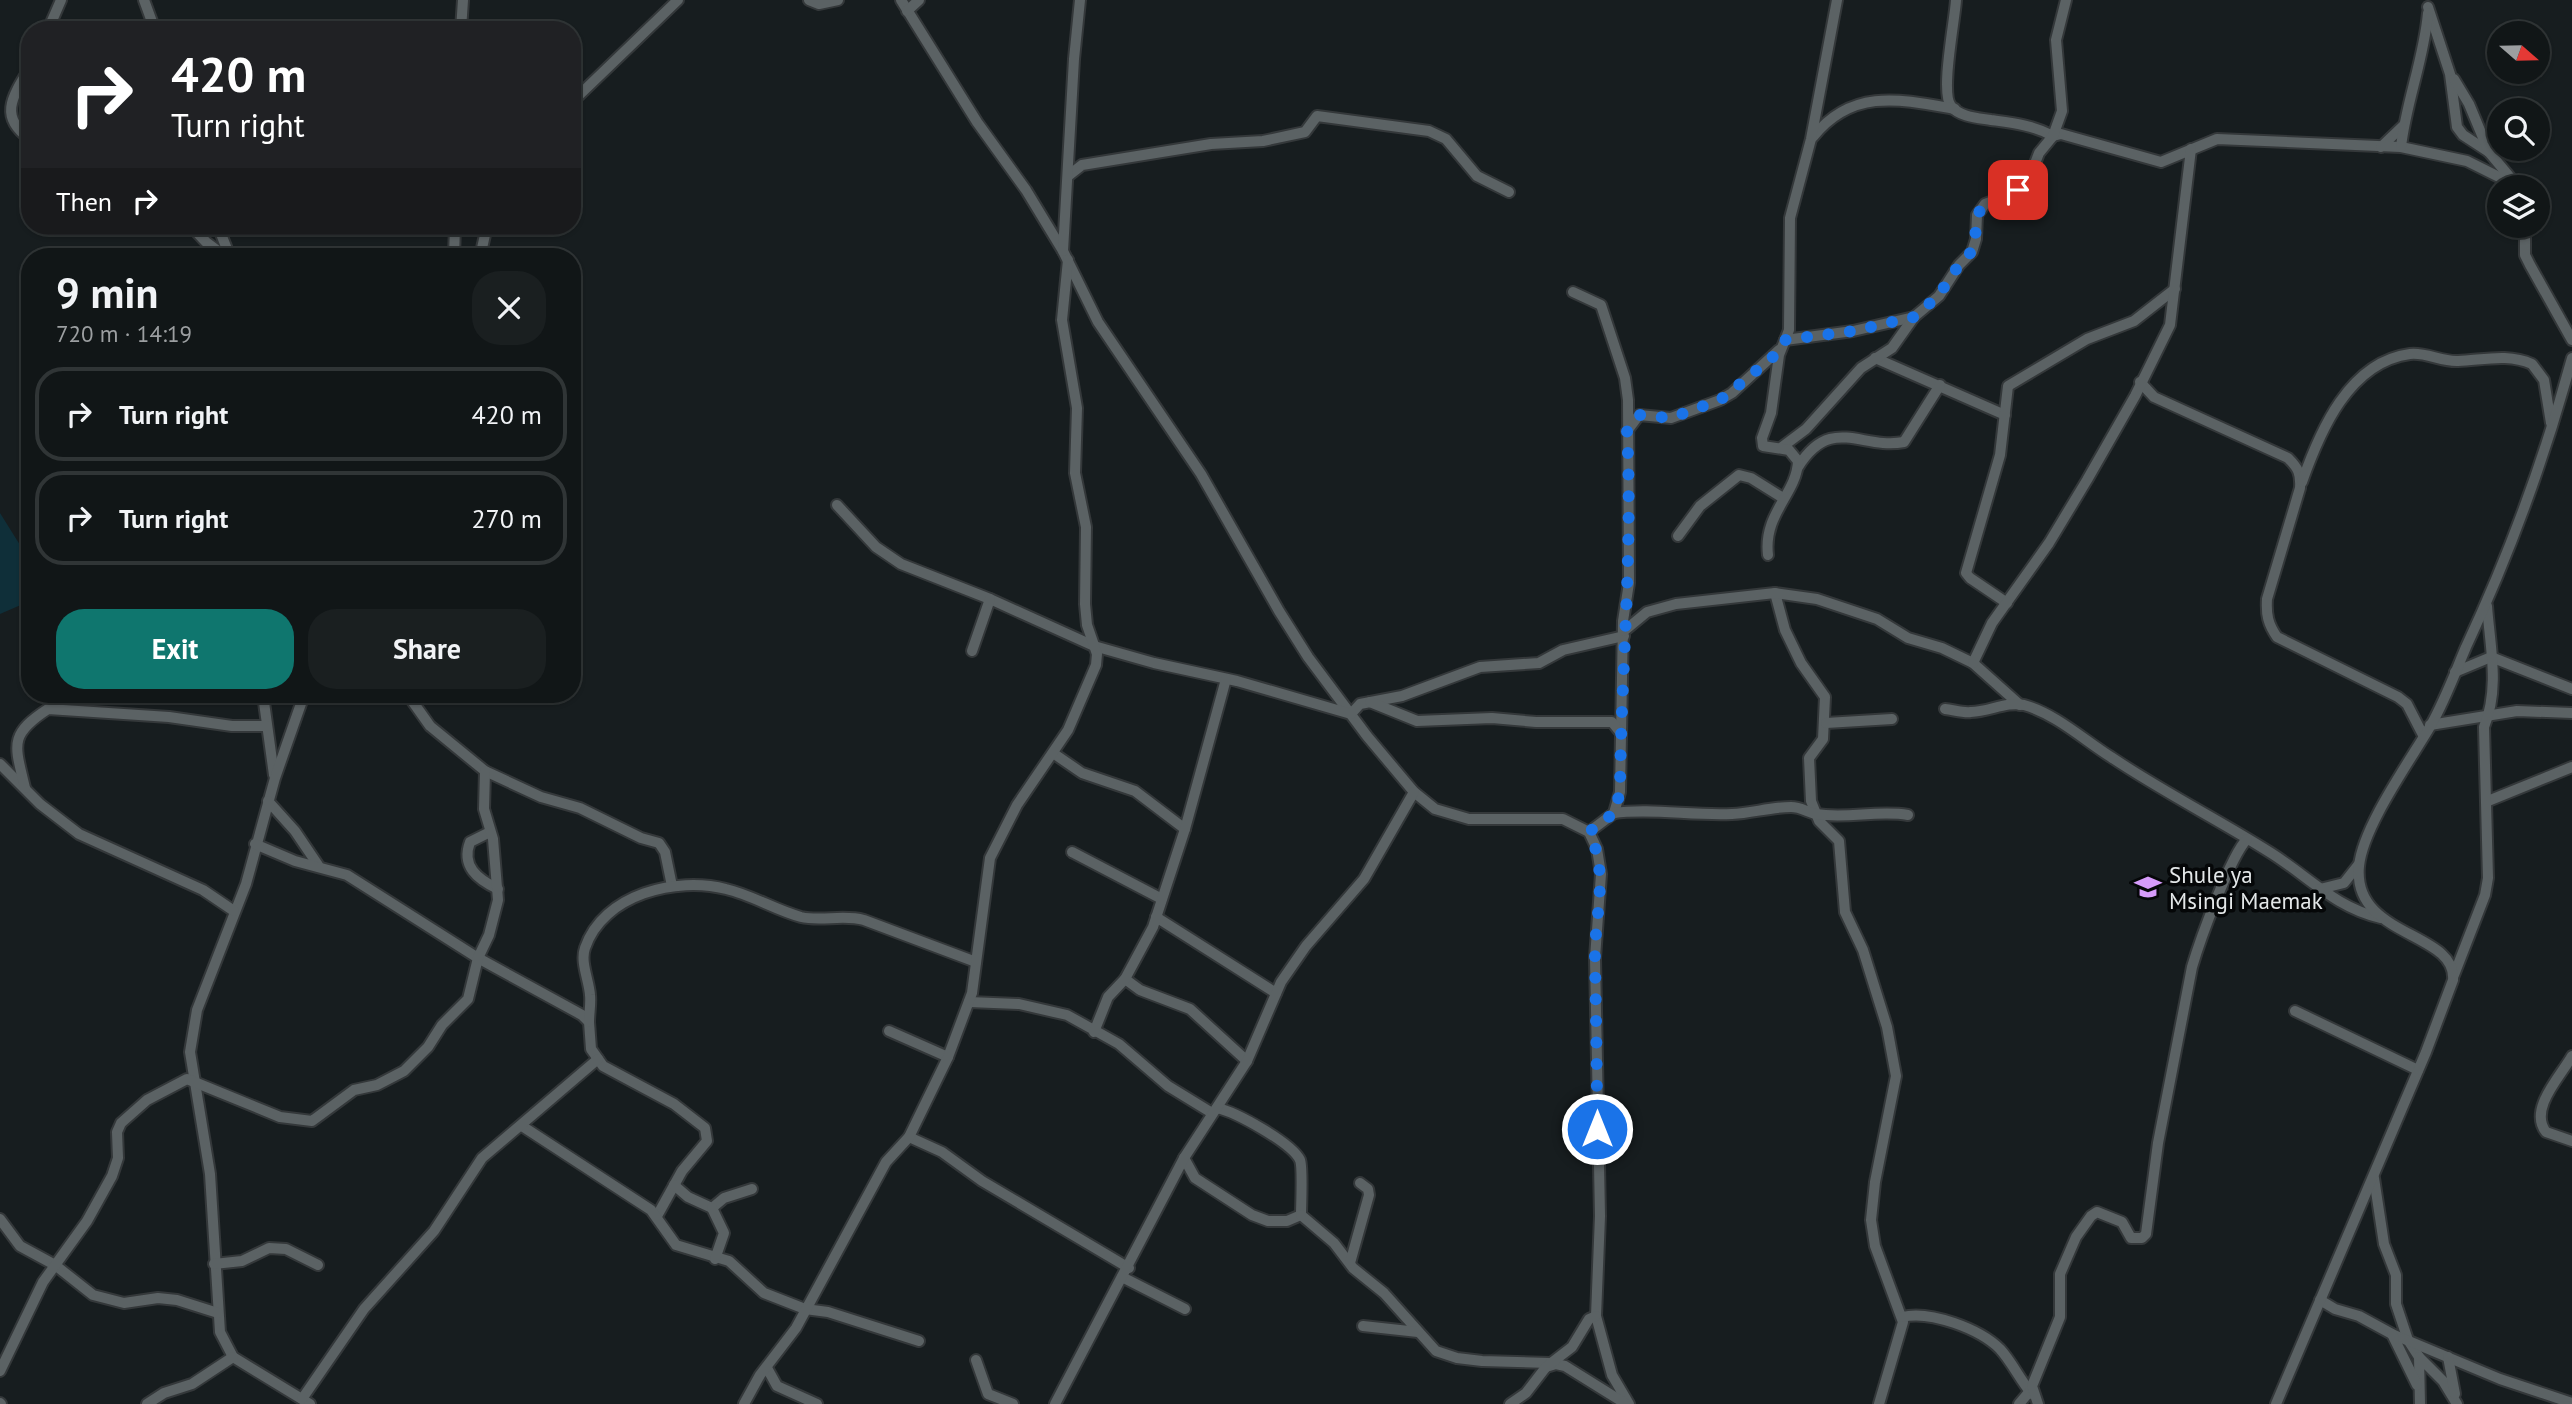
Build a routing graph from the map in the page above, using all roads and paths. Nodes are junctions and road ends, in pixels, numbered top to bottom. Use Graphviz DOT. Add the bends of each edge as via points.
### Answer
graph roads {
  1 [pos="61,0"];
  2 [pos="144,0"];
  3 [pos="463,0"];
  4 [pos="678,0"];
  5 [pos="808,0"];
  6 [pos="838,0"];
  7 [pos="901,0"];
  8 [pos="919,0"];
  9 [pos="1080,0"];
  10 [pos="1837,0"];
  11 [pos="1956,0"];
  12 [pos="2066,0"];
  13 [pos="2428,3"];
  14 [pos="908,11"];
  15 [pos="52,21"];
  16 [pos="152,21"];
  17 [pos="462,21"];
  18 [pos="2450,74"];
  19 [pos="21,81"];
  20 [pos="581,93"];
  21 [pos="1955,109"];
  22 [pos="2404,125"];
  23 [pos="21,134"];
  24 [pos="2053,136"];
  25 [pos="1811,139"];
  26 [pos="2381,147"];
  27 [pos="2402,147"];
  28 [pos="2487,147"];
  29 [pos="2191,149"];
  30 [pos="2487,151"];
  31 [pos="2494,175"];
  32 [pos="1068,176"];
  33 [pos="1509,192"];
  34 [pos="202,235"];
  35 [pos="2521,238"];
  36 [pos="2525,238"];
  37 [pos="217,248"];
  38 [pos="2525,255"];
  39 [pos="1065,256"];
  40 [pos="2175,289"];
  41 [pos="1573,292"];
  42 [pos="1914,317"];
  43 [pos="2572,340"];
  44 [pos="1783,344"];
  45 [pos="1875,358"];
  46 [pos="2572,358"];
  47 [pos="2140,382"];
  48 [pos="1940,385"];
  49 [pos="2005,415"];
  50 [pos="2552,428"];
  51 [pos="1806,429"];
  52 [pos="1627,431"];
  53 [pos="1782,447"];
  54 [pos="1797,461"];
  55 [pos="2300,488"];
  56 [pos="1783,498"];
  57 [pos="837,505"];
  58 [pos="1678,536"];
  59 [pos="1768,555"];
  60 [pos="1775,593"];
  61 [pos="990,599"];
  62 [pos="2007,603"];
  63 [pos="2487,603"];
  64 [pos="1624,633"];
  65 [pos="1094,646"];
  66 [pos="972,651"];
  67 [pos="2491,657"];
  68 [pos="1973,663"];
  69 [pos="2455,672"];
  70 [pos="1226,678"];
  71 [pos="2572,689"];
  72 [pos="1370,702"];
  73 [pos="264,703"];
  74 [pos="301,703"];
  75 [pos="414,703"];
  76 [pos="2020,705"];
  77 [pos="1945,709"];
  78 [pos="2572,713"];
  79 [pos="1351,714"];
  80 [pos="2490,716"];
  81 [pos="1892,719"];
  82 [pos="1826,723"];
  83 [pos="2430,725"];
  84 [pos="267,726"];
  85 [pos="1620,732"];
  86 [pos="2423,735"];
  87 [pos="1053,753"];
  88 [pos="0,764"];
  89 [pos="2572,768"];
  90 [pos="485,771"];
  91 [pos="275,778"];
  92 [pos="25,788"];
  93 [pos="1415,792"];
  94 [pos="2488,801"];
  95 [pos="268,802"];
  96 [pos="1614,813"];
  97 [pos="1815,814"];
  98 [pos="1908,814"];
  99 [pos="1185,829"];
  100 [pos="490,832"];
  101 [pos="1589,832"];
  102 [pos="2247,839"];
  103 [pos="255,844"];
  104 [pos="1072,852"];
  105 [pos="2359,864"];
  106 [pos="318,865"];
  107 [pos="672,886"];
  108 [pos="498,889"];
  109 [pos="2320,889"];
  110 [pos="1160,898"];
  111 [pos="233,911"];
  112 [pos="1156,917"];
  113 [pos="2382,919"];
  114 [pos="478,958"];
  115 [pos="976,962"];
  116 [pos="2454,975"];
  117 [pos="1125,979"];
  118 [pos="1276,993"];
  119 [pos="969,1002"];
  120 [pos="2295,1010"];
  121 [pos="589,1022"];
  122 [pos="889,1031"];
  123 [pos="1094,1032"];
  124 [pos="948,1056"];
  125 [pos="2572,1056"];
  126 [pos="598,1059"];
  127 [pos="1247,1061"];
  128 [pos="2418,1070"];
  129 [pos="192,1081"];
  130 [pos="1215,1110"];
  131 [pos="522,1126"];
  132 [pos="909,1137"];
  133 [pos="2572,1141"];
  134 [pos="1184,1158"];
  135 [pos="2374,1176"];
  136 [pos="1360,1183"];
  137 [pos="674,1185"];
  138 [pos="752,1189"];
  139 [pos="712,1208"];
  140 [pos="1301,1215"];
  141 [pos="657,1216"];
  142 [pos="0,1219"];
  143 [pos="715,1259"];
  144 [pos="214,1264"];
  145 [pos="1350,1264"];
  146 [pos="55,1265"];
  147 [pos="318,1265"];
  148 [pos="1125,1273"];
  149 [pos="2320,1300"];
  150 [pos="805,1309"];
  151 [pos="1185,1309"];
  152 [pos="218,1313"];
  153 [pos="1596,1316"];
  154 [pos="1902,1317"];
  155 [pos="1363,1326"];
  156 [pos="1418,1332"];
  157 [pos="2392,1334"];
  158 [pos="2408,1340"];
  159 [pos="919,1341"];
  160 [pos="233,1357"];
  161 [pos="2418,1357"];
  162 [pos="2448,1357"];
  163 [pos="976,1360"];
  164 [pos="1548,1365"];
  165 [pos="767,1368"];
  166 [pos="0,1371"];
  167 [pos="2418,1387"];
  168 [pos="2033,1396"];
  169 [pos="306,1402"];
  170 [pos="2457,1402"];
  171 [pos="2572,1403"];
  172 [pos="147,1404"];
  173 [pos="744,1404"];
  174 [pos="817,1404"];
  175 [pos="1013,1404"];
  176 [pos="1055,1404"];
  177 [pos="1510,1404"];
  178 [pos="1628,1404"];
  179 [pos="1880,1404"];
  180 [pos="2019,1404"];
  181 [pos="2276,1404"];
  182 [pos="2420,1404"];
  1 -- 15 [label="street"];
  2 -- 16 [label="street"];
  3 -- 17 [label="street"];
  4 -- 20 [label="street"];
  5 -- 6 [label="street" via="819,4"];
  7 -- 14 [label="street"];
  8 -- 14 [label="street"];
  9 -- 32 [label="street"];
  10 -- 25 [label="street"];
  11 -- 21 [label="street" via="1947,88 1947,99"];
  12 -- 24 [label="street" via="2056,40 2062,111"];
  13 -- 18 [label="street"];
  13 -- 22 [label="street" via="2425,48"];
  14 -- 39 [label="street"];
  18 -- 28 [label="street"];
  18 -- 30 [label="street" via="2457,127"];
  19 -- 23 [label="street" via="2,114 7,127"];
  21 -- 24 [label="street" via="2038,128"];
  21 -- 25 [label="street" via="1870,100 1838,113"];
  22 -- 26 [label="street"];
  22 -- 27 [label="street"];
  24 -- 29 [label="street" via="2061,134 2153,162"];
  24 -- 42 [label="street" via="2039,153 2028,181 1980,209 1972,251 1938,296"];
  25 -- 44 [label="street" via="1790,218 1789,330"];
  26 -- 27 [label="street"];
  26 -- 29 [label="street" via="2217,139"];
  27 -- 31 [label="street" via="2467,161"];
  29 -- 40 [label="street"];
  32 -- 33 [label="street" via="1082,165 1305,132 1317,116 1405,126 1441,136 1477,176"];
  32 -- 39 [label="street"];
  34 -- 37 [label="street"];
  35 -- 38 [label="street"];
  36 -- 38 [label="street"];
  38 -- 43 [label="street"];
  39 -- 65 [label="street" via="1062,320 1075,390 1075,473 1086,527 1085,604"];
  39 -- 79 [label="street" via="1098,322 1201,474 1308,657"];
  40 -- 47 [label="street" via="2170,325"];
  40 -- 49 [label="street" via="2134,321 2087,339 2008,386"];
  41 -- 52 [label="street" via="1598,302 1608,322 1625,378"];
  42 -- 44 [label="street"];
  42 -- 45 [label="street" via="1892,348"];
  44 -- 52 [label="street" via="1720,400 1671,418 1639,415"];
  44 -- 53 [label="street" via="1762,438 1766,447"];
  45 -- 48 [label="street"];
  45 -- 51 [label="street" via="1837,392"];
  46 -- 50 [label="street"];
  47 -- 55 [label="street" via="2154,397 2288,458 2300,472"];
  47 -- 62 [label="street" via="2049,543"];
  48 -- 49 [label="street"];
  48 -- 54 [label="street" via="1904,442 1840,437 1814,446"];
  49 -- 62 [label="street" via="2000,455 1966,573"];
  50 -- 55 [label="street" via="2544,380 2532,363 2502,357 2456,361 2410,354 2372,366 2360,376 2322,435"];
  50 -- 63 [label="street" via="2512,547"];
  51 -- 53 [label="street"];
  51 -- 54 [label="street"];
  52 -- 64 [label="street" via="1629,577"];
  53 -- 54 [label="street"];
  54 -- 56 [label="street"];
  55 -- 86 [label="street" via="2267,599 2270,627 2277,637 2399,697"];
  56 -- 58 [label="street" via="1739,475 1700,506"];
  56 -- 59 [label="street" via="1768,529"];
  57 -- 61 [label="street" via="876,547 901,564"];
  60 -- 64 [label="street" via="1658,607"];
  60 -- 68 [label="street" via="1839,604"];
  60 -- 82 [label="street" via="1801,663 1823,690"];
  61 -- 65 [label="street"];
  61 -- 66 [label="street"];
  62 -- 68 [label="street"];
  63 -- 67 [label="street"];
  63 -- 69 [label="street"];
  64 -- 72 [label="street" via="1563,650 1539,663 1472,669 1402,696"];
  64 -- 85 [label="street"];
  65 -- 70 [label="street"];
  65 -- 87 [label="street" via="1097,660 1088,688"];
  67 -- 69 [label="street"];
  67 -- 71 [label="street"];
  67 -- 80 [label="street" via="2495,687"];
  68 -- 76 [label="street"];
  69 -- 83 [label="street"];
  70 -- 79 [label="street"];
  70 -- 99 [label="street"];
  72 -- 79 [label="street" via="1360,704"];
  72 -- 85 [label="street" via="1417,722 1492,718 1595,721 1612,722"];
  73 -- 84 [label="street"];
  74 -- 91 [label="street"];
  75 -- 90 [label="street" via="430,726"];
  76 -- 77 [label="street" via="1973,713"];
  76 -- 102 [label="street" via="2065,726 2136,775"];
  78 -- 80 [label="street" via="2538,710"];
  79 -- 93 [label="street"];
  80 -- 83 [label="street"];
  80 -- 94 [label="street" via="2484,727"];
  81 -- 82 [label="street"];
  82 -- 97 [label="street" via="1822,742 1809,758"];
  83 -- 86 [label="street"];
  84 -- 91 [label="street"];
  84 -- 92 [label="street" via="48,709 18,734 15,745"];
  85 -- 96 [label="street" via="1620,792"];
  86 -- 105 [label="street" via="2373,827"];
  87 -- 99 [label="street" via="1082,773 1135,791"];
  87 -- 115 [label="street" via="1017,805 990,858"];
  88 -- 92 [label="street"];
  89 -- 94 [label="street"];
  90 -- 100 [label="street"];
  90 -- 107 [label="street" via="659,842"];
  91 -- 95 [label="street"];
  92 -- 111 [label="street" via="79,834 202,890"];
  93 -- 101 [label="street" via="1435,809 1469,819 1563,819"];
  93 -- 118 [label="street" via="1364,879 1306,946"];
  94 -- 116 [label="street" via="2487,885"];
  95 -- 103 [label="street"];
  95 -- 106 [label="street"];
  96 -- 97 [label="street" via="1733,814 1801,807"];
  96 -- 101 [label="street"];
  97 -- 98 [label="street"];
  97 -- 154 [label="street" via="1839,841 1845,912 1864,950 1891,1048 1896,1087 1871,1220 1875,1246"];
  99 -- 110 [label="street"];
  100 -- 108 [label="street"];
  100 -- 108 [label="street" via="470,842 465,857 469,869"];
  101 -- 153 [label="street" via="1601,874 1595,958 1600,1216"];
  102 -- 109 [label="street"];
  102 -- 168 [label="street" via="2200,938 2192,967 2158,1143 2146,1234 2132,1238 2122,1222 2100,1213 2091,1216 2076,1237 2060,1274 2060,1317 2036,1371"];
  103 -- 106 [label="street"];
  103 -- 111 [label="street" via="246,884"];
  104 -- 110 [label="street"];
  105 -- 109 [label="street" via="2344,883"];
  105 -- 113 [label="street" via="2367,905"];
  106 -- 114 [label="street" via="347,875"];
  107 -- 115 [label="street" via="724,888 804,918 850,916"];
  107 -- 121 [label="street" via="622,903 588,942 583,954"];
  108 -- 114 [label="street" via="489,936"];
  109 -- 113 [label="street" via="2348,908"];
  110 -- 112 [label="street"];
  111 -- 129 [label="street" via="194,1021"];
  112 -- 117 [label="street"];
  112 -- 118 [label="street"];
  113 -- 116 [label="street" via="2443,955"];
  114 -- 121 [label="street"];
  114 -- 129 [label="street" via="468,999 442,1024 411,1066 377,1085 354,1090 312,1121 280,1117"];
  115 -- 119 [label="street"];
  116 -- 128 [label="street"];
  117 -- 123 [label="street" via="1108,997"];
  117 -- 127 [label="street" via="1140,990 1190,1009"];
  118 -- 127 [label="street"];
  119 -- 123 [label="street" via="1054,1010"];
  119 -- 124 [label="street"];
  120 -- 128 [label="street"];
  121 -- 126 [label="street" via="591,1049"];
  122 -- 124 [label="street"];
  123 -- 130 [label="street" via="1119,1044 1168,1087"];
  124 -- 132 [label="street"];
  125 -- 133 [label="street" via="2539,1117 2546,1132"];
  126 -- 131 [label="street"];
  126 -- 137 [label="street" via="612,1074 674,1104 705,1128 707,1141"];
  127 -- 130 [label="street"];
  128 -- 135 [label="street"];
  129 -- 144 [label="street" via="210,1174"];
  129 -- 146 [label="street" via="177,1082 125,1118 117,1132 118,1158 112,1176"];
  130 -- 134 [label="street"];
  130 -- 140 [label="street" via="1232,1112 1294,1152 1303,1168"];
  131 -- 141 [label="street"];
  131 -- 169 [label="street" via="510,1130 472,1169 435,1231 364,1309"];
  132 -- 148 [label="street" via="942,1152"];
  132 -- 150 [label="street" via="886,1163"];
  134 -- 140 [label="street" via="1195,1178 1252,1215 1286,1221"];
  134 -- 148 [label="street"];
  135 -- 149 [label="street"];
  135 -- 158 [label="street" via="2384,1244 2396,1275 2396,1301"];
  136 -- 145 [label="street" via="1369,1195"];
  137 -- 139 [label="street"];
  137 -- 141 [label="street"];
  138 -- 139 [label="street" via="724,1198"];
  139 -- 143 [label="street" via="724,1233"];
  140 -- 145 [label="street" via="1334,1243"];
  141 -- 143 [label="street" via="676,1245"];
  142 -- 146 [label="street" via="20,1246"];
  143 -- 150 [label="street" via="740,1268 764,1293"];
  144 -- 147 [label="street" via="242,1261 261,1250 279,1248"];
  144 -- 152 [label="street"];
  145 -- 156 [label="street" via="1384,1293"];
  146 -- 152 [label="street" via="82,1288 108,1301 177,1300"];
  146 -- 166 [label="street"];
  148 -- 151 [label="street"];
  148 -- 176 [label="street"];
  149 -- 157 [label="street"];
  149 -- 181 [label="street"];
  150 -- 159 [label="street"];
  150 -- 165 [label="street" via="789,1341"];
  152 -- 160 [label="street" via="220,1332"];
  153 -- 164 [label="street" via="1573,1347"];
  153 -- 178 [label="street" via="1612,1375"];
  154 -- 168 [label="street" via="1928,1315 1988,1341 2003,1352"];
  154 -- 179 [label="street"];
  155 -- 156 [label="street"];
  156 -- 164 [label="street" via="1436,1351 1457,1358"];
  157 -- 158 [label="street"];
  157 -- 167 [label="street"];
  158 -- 161 [label="street"];
  158 -- 162 [label="street"];
  160 -- 169 [label="street"];
  160 -- 172 [label="street" via="192,1384"];
  161 -- 167 [label="street"];
  161 -- 170 [label="street"];
  162 -- 170 [label="street"];
  162 -- 171 [label="street"];
  163 -- 175 [label="street" via="988,1394"];
  164 -- 177 [label="street" via="1526,1393"];
  164 -- 178 [label="street" via="1565,1366"];
  165 -- 173 [label="street"];
  165 -- 174 [label="street" via="777,1386"];
  167 -- 182 [label="street"];
  168 -- 180 [label="street"];
}
